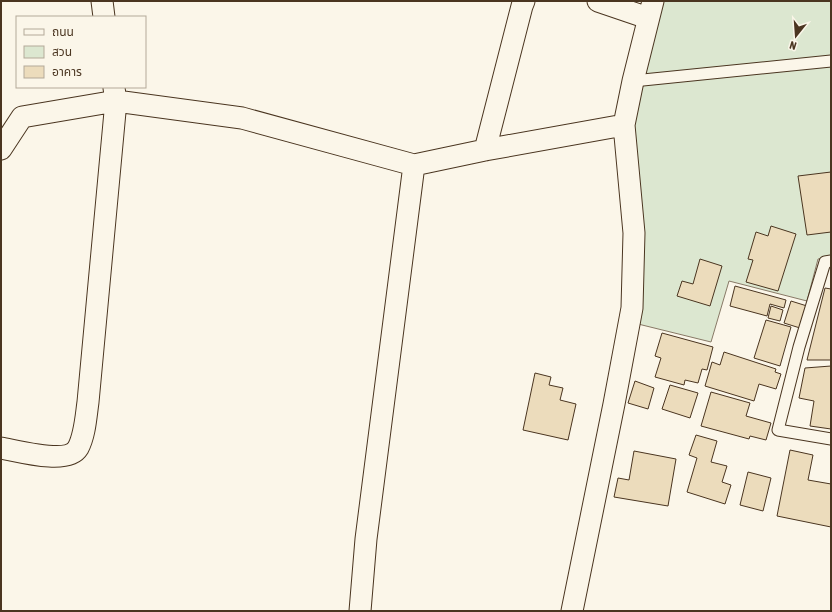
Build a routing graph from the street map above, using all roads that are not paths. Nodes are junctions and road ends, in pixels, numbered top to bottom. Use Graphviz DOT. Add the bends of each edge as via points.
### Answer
graph roads {
  1 [pos="102,1"];
  2 [pos="524,1"];
  3 [pos="598,1"];
  4 [pos="651,9"];
  5 [pos="104,16"];
  6 [pos="831,61"];
  7 [pos="633,81"];
  8 [pos="115,94"];
  9 [pos="624,124"];
  10 [pos="1,149"];
  11 [pos="485,150"];
  12 [pos="414,165"];
  13 [pos="831,261"];
  14 [pos="831,439"];
  15 [pos="1,448"];
  16 [pos="360,611"];
  17 [pos="572,611"];
  1 -- 5 [label="street"];
  2 -- 11 [label="street"];
  3 -- 4 [label="street"];
  4 -- 7 [label="street"];
  6 -- 7 [label="lane"];
  7 -- 9 [label="street"];
  8 -- 10 [label="street" via="22,117"];
  8 -- 12 [label="street" via="242,118"];
  8 -- 15 [label="street" via="88,402 82,436 78,448 69,455 29,454"];
  9 -- 11 [label="street"];
  9 -- 17 [label="street" via="634,233 632,308"];
  11 -- 12 [label="street"];
  12 -- 16 [label="street" via="366,539"];
  13 -- 14 [label="lane" via="825,262 799,347 778,430"];
}
